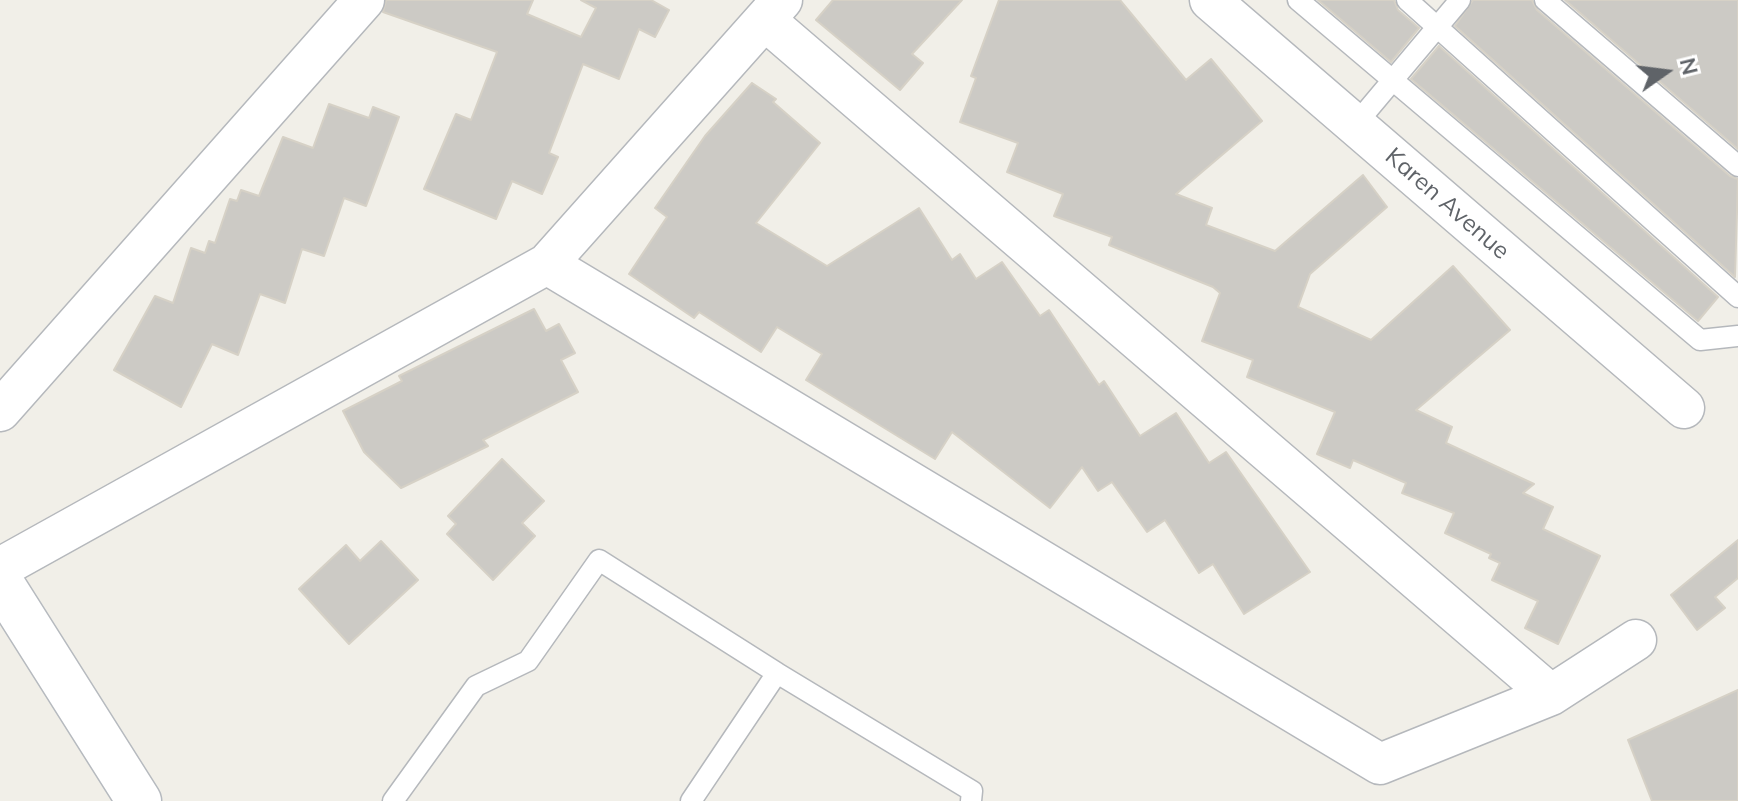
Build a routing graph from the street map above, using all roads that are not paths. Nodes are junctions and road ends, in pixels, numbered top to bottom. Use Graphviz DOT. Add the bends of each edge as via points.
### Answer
graph roads {
  1 [pos="364,0"];
  2 [pos="1210,0"];
  3 [pos="1298,0"];
  4 [pos="1407,0"];
  5 [pos="1460,0"];
  6 [pos="1545,0"];
  7 [pos="774,10"];
  8 [pos="1436,26"];
  9 [pos="1391,79"];
  10 [pos="1355,125"];
  11 [pos="1738,166"];
  12 [pos="547,264"];
  13 [pos="1738,297"];
  14 [pos="1738,336"];
  15 [pos="1684,408"];
  16 [pos="0,411"];
  17 [pos="0,568"];
  18 [pos="0,581"];
  19 [pos="1636,640"];
  20 [pos="777,673"];
  21 [pos="1551,695"];
  22 [pos="139,801"];
  23 [pos="393,801"];
  24 [pos="691,801"];
  25 [pos="971,801"];
  1 -- 16 [label="street"];
  2 -- 10 [label="street, Karen Avenue"];
  3 -- 9 [label="lane"];
  4 -- 8 [label="lane"];
  5 -- 8 [label="lane"];
  6 -- 11 [label="lane"];
  7 -- 12 [label="street"];
  7 -- 21 [label="street"];
  8 -- 9 [label="lane"];
  8 -- 13 [label="lane"];
  9 -- 10 [label="lane"];
  9 -- 14 [label="lane" via="1700,340"];
  10 -- 15 [label="street, Karen Avenue"];
  12 -- 17 [label="street"];
  12 -- 21 [label="street" via="1380,764"];
  18 -- 22 [label="street"];
  19 -- 21 [label="street"];
  20 -- 23 [label="lane" via="599,560 528,661 476,686"];
  20 -- 24 [label="lane"];
  20 -- 25 [label="lane" via="972,791"];
}
